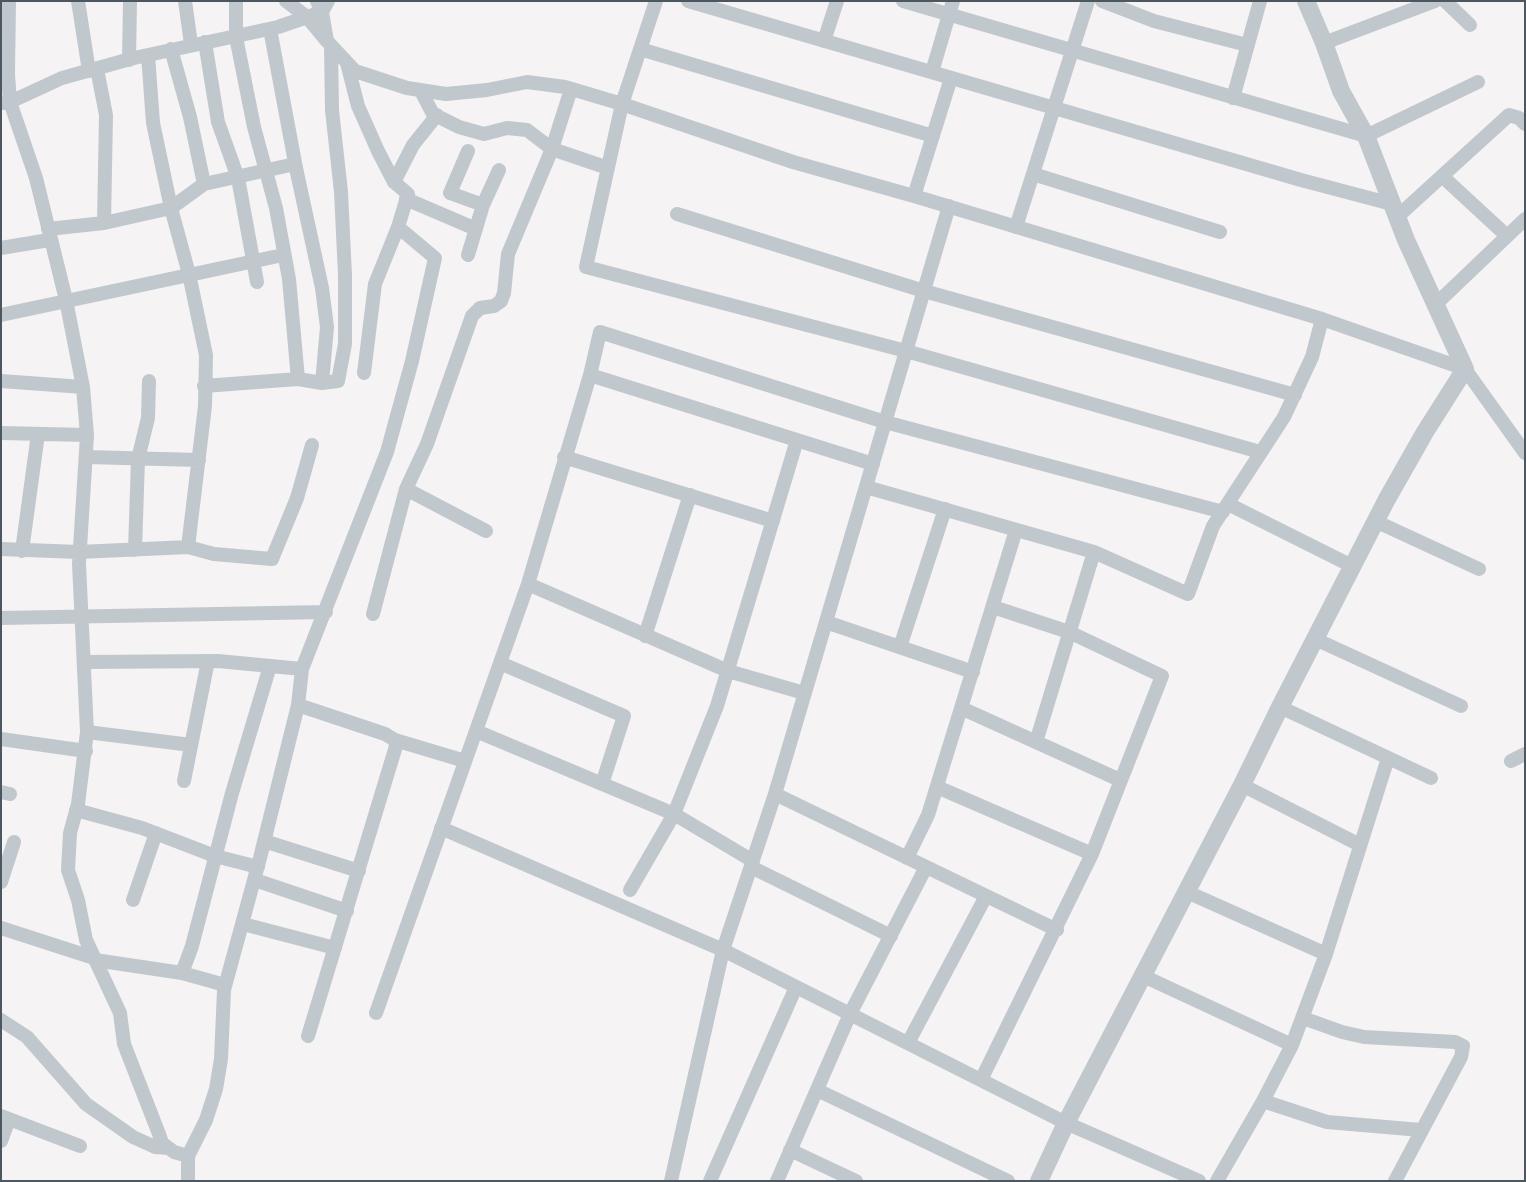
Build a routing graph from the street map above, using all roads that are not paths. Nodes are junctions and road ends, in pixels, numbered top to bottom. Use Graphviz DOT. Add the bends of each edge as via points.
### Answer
graph roads {
  1 [pos="9,1"];
  2 [pos="78,1"];
  3 [pos="130,1"];
  4 [pos="185,1"];
  5 [pos="236,1"];
  6 [pos="286,1"];
  7 [pos="656,1"];
  8 [pos="688,1"];
  9 [pos="837,1"];
  10 [pos="903,1"];
  11 [pos="953,1"];
  12 [pos="1088,1"];
  13 [pos="1102,1"];
  14 [pos="1260,1"];
  15 [pos="1306,1"];
  16 [pos="1435,1"];
  17 [pos="1445,1"];
  18 [pos="322,5"];
  19 [pos="950,16"];
  20 [pos="307,17"];
  21 [pos="1470,26"];
  22 [pos="270,29"];
  23 [pos="236,38"];
  24 [pos="824,41"];
  25 [pos="205,42"];
  26 [pos="329,43"];
  27 [pos="1324,43"];
  28 [pos="191,44"];
  29 [pos="1247,45"];
  30 [pos="171,49"];
  31 [pos="640,49"];
  32 [pos="1072,51"];
  33 [pos="148,55"];
  34 [pos="129,60"];
  35 [pos="346,62"];
  36 [pos="93,70"];
  37 [pos="932,72"];
  38 [pos="951,78"];
  39 [pos="1478,82"];
  40 [pos="571,89"];
  41 [pos="422,91"];
  42 [pos="1233,98"];
  43 [pos="6,103"];
  44 [pos="622,104"];
  45 [pos="1055,107"];
  46 [pos="437,115"];
  47 [pos="1525,124"];
  48 [pos="933,136"];
  49 [pos="1366,136"];
  50 [pos="552,149"];
  51 [pos="468,151"];
  52 [pos="295,164"];
  53 [pos="608,168"];
  54 [pos="498,170"];
  55 [pos="266,171"];
  56 [pos="1033,174"];
  57 [pos="1442,176"];
  58 [pos="238,178"];
  59 [pos="394,182"];
  60 [pos="204,184"];
  61 [pos="914,196"];
  62 [pos="406,199"];
  63 [pos="484,206"];
  64 [pos="949,206"];
  65 [pos="171,208"];
  66 [pos="1395,211"];
  67 [pos="677,214"];
  68 [pos="1525,219"];
  69 [pos="104,223"];
  70 [pos="398,227"];
  71 [pos="1016,227"];
  72 [pos="476,229"];
  73 [pos="1220,232"];
  74 [pos="49,234"];
  75 [pos="1507,236"];
  76 [pos="1,248"];
  77 [pos="283,255"];
  78 [pos="468,255"];
  79 [pos="253,262"];
  80 [pos="189,274"];
  81 [pos="257,282"];
  82 [pos="924,291"];
  83 [pos="66,300"];
  84 [pos="1435,305"];
  85 [pos="1,315"];
  86 [pos="1322,319"];
  87 [pos="906,351"];
  88 [pos="1466,369"];
  89 [pos="364,373"];
  90 [pos="590,375"];
  91 [pos="298,379"];
  92 [pos="1,381"];
  93 [pos="149,381"];
  94 [pos="322,383"];
  95 [pos="204,386"];
  96 [pos="83,387"];
  97 [pos="1295,394"];
  98 [pos="885,422"];
  99 [pos="1,433"];
  100 [pos="38,434"];
  101 [pos="87,435"];
  102 [pos="797,440"];
  103 [pos="312,444"];
  104 [pos="1260,452"];
  105 [pos="1525,452"];
  106 [pos="86,457"];
  107 [pos="564,457"];
  108 [pos="138,459"];
  109 [pos="199,460"];
  110 [pos="873,464"];
  111 [pos="866,487"];
  112 [pos="406,489"];
  113 [pos="690,495"];
  114 [pos="1225,508"];
  115 [pos="945,509"];
  116 [pos="773,521"];
  117 [pos="1375,521"];
  118 [pos="1016,530"];
  119 [pos="486,531"];
  120 [pos="188,547"];
  121 [pos="1,549"];
  122 [pos="135,550"];
  123 [pos="22,551"];
  124 [pos="80,552"];
  125 [pos="1094,552"];
  126 [pos="1352,566"];
  127 [pos="1479,569"];
  128 [pos="528,584"];
  129 [pos="993,606"];
  130 [pos="326,612"];
  131 [pos="373,614"];
  132 [pos="1,618"];
  133 [pos="82,618"];
  134 [pos="826,622"];
  135 [pos="1069,632"];
  136 [pos="645,636"];
  137 [pos="1315,639"];
  138 [pos="900,647"];
  139 [pos="208,661"];
  140 [pos="85,662"];
  141 [pos="500,663"];
  142 [pos="270,666"];
  143 [pos="302,669"];
  144 [pos="728,671"];
  145 [pos="973,672"];
  146 [pos="804,693"];
  147 [pos="298,704"];
  148 [pos="1461,706"];
  149 [pos="1280,707"];
  150 [pos="961,708"];
  151 [pos="476,731"];
  152 [pos="87,732"];
  153 [pos="1,739"];
  154 [pos="395,740"];
  155 [pos="1036,742"];
  156 [pos="191,745"];
  157 [pos="86,751"];
  158 [pos="1525,754"];
  159 [pos="1388,758"];
  160 [pos="465,761"];
  161 [pos="1511,761"];
  162 [pos="1431,778"];
  163 [pos="1120,780"];
  164 [pos="184,782"];
  165 [pos="602,784"];
  166 [pos="1242,785"];
  167 [pos="937,787"];
  168 [pos="775,794"];
  169 [pos="76,810"];
  170 [pos="674,814"];
  171 [pos="441,828"];
  172 [pos="156,833"];
  173 [pos="264,841"];
  174 [pos="14,842"];
  175 [pos="1360,845"];
  176 [pos="1092,854"];
  177 [pos="215,856"];
  178 [pos="907,858"];
  179 [pos="752,864"];
  180 [pos="926,867"];
  181 [pos="359,871"];
  182 [pos="256,874"];
  183 [pos="1,882"];
  184 [pos="630,890"];
  185 [pos="1187,892"];
  186 [pos="986,896"];
  187 [pos="133,900"];
  188 [pos="347,910"];
  189 [pos="243,924"];
  190 [pos="1,928"];
  191 [pos="1056,930"];
  192 [pos="891,936"];
  193 [pos="335,948"];
  194 [pos="723,950"];
  195 [pos="1326,954"];
  196 [pos="95,959"];
  197 [pos="182,973"];
  198 [pos="1142,975"];
  199 [pos="225,985"];
  200 [pos="796,987"];
  201 [pos="376,1012"];
  202 [pos="850,1014"];
  203 [pos="1302,1018"];
  204 [pos="1,1020"];
  205 [pos="308,1036"];
  206 [pos="908,1043"];
  207 [pos="1292,1045"];
  208 [pos="980,1080"];
  209 [pos="817,1090"];
  210 [pos="1263,1101"];
  211 [pos="5,1118"];
  212 [pos="1066,1123"];
  213 [pos="1421,1130"];
  214 [pos="1,1141"];
  215 [pos="80,1146"];
  216 [pos="168,1148"];
  217 [pos="790,1150"];
  218 [pos="188,1156"];
  219 [pos="673,1180"];
  220 [pos="851,1180"];
  221 [pos="188,1181"];
  222 [pos="710,1181"];
  223 [pos="777,1181"];
  224 [pos="1008,1181"];
  225 [pos="1039,1181"];
  226 [pos="1198,1181"];
  227 [pos="1217,1181"];
  228 [pos="1396,1181"];
  1 -- 43 [label="street"];
  2 -- 36 [label="street"];
  3 -- 34 [label="street"];
  4 -- 28 [label="street"];
  5 -- 23 [label="street"];
  6 -- 20 [label="street"];
  7 -- 31 [label="street"];
  8 -- 24 [label="street"];
  9 -- 24 [label="street"];
  10 -- 19 [label="street"];
  11 -- 19 [label="street"];
  12 -- 32 [label="street"];
  13 -- 29 [label="street" via="1154,21"];
  14 -- 29 [label="street"];
  15 -- 27 [label="street"];
  16 -- 27 [label="street"];
  17 -- 21 [label="street"];
  18 -- 20 [label="street"];
  18 -- 26 [label="street"];
  19 -- 32 [label="street"];
  19 -- 37 [label="street"];
  20 -- 22 [label="street"];
  20 -- 26 [label="street"];
  22 -- 23 [label="street"];
  22 -- 52 [label="street"];
  23 -- 25 [label="street"];
  23 -- 55 [label="street"];
  24 -- 37 [label="street"];
  25 -- 28 [label="street"];
  25 -- 58 [label="street" via="218,122"];
  26 -- 35 [label="street"];
  26 -- 94 [label="street" via="344,248 345,344 338,382"];
  27 -- 49 [label="street" via="1341,91"];
  28 -- 30 [label="street"];
  29 -- 42 [label="street"];
  30 -- 33 [label="street"];
  30 -- 60 [label="street"];
  31 -- 44 [label="street"];
  31 -- 48 [label="street"];
  32 -- 42 [label="street"];
  32 -- 45 [label="street"];
  33 -- 34 [label="street"];
  33 -- 65 [label="street" via="153,123"];
  34 -- 36 [label="street"];
  35 -- 41 [label="street" via="355,71"];
  35 -- 59 [label="street" via="358,106"];
  36 -- 43 [label="street" via="62,78"];
  36 -- 69 [label="street" via="106,115"];
  37 -- 38 [label="street"];
  38 -- 45 [label="street"];
  38 -- 48 [label="street"];
  39 -- 49 [label="street"];
  40 -- 41 [label="street" via="526,82 446,94"];
  40 -- 44 [label="street"];
  40 -- 50 [label="street"];
  41 -- 46 [label="street" via="433,114"];
  42 -- 49 [label="street"];
  43 -- 74 [label="street" via="36,178"];
  44 -- 53 [label="street"];
  44 -- 61 [label="street" via="793,162"];
  45 -- 56 [label="street"];
  45 -- 66 [label="street"];
  46 -- 50 [label="street" via="459,127 484,134 507,128 527,130"];
  46 -- 59 [label="street" via="413,144"];
  47 -- 57 [label="street" via="1519,118 1509,116"];
  48 -- 61 [label="street"];
  49 -- 66 [label="street"];
  50 -- 53 [label="street"];
  50 -- 112 [label="street" via="508,254 504,293 494,306 480,308 472,316 427,444"];
  51 -- 63 [label="street" via="450,193"];
  52 -- 55 [label="street"];
  52 -- 94 [label="street" via="328,327"];
  53 -- 87 [label="street" via="586,267"];
  54 -- 63 [label="street"];
  55 -- 58 [label="street"];
  55 -- 77 [label="street"];
  56 -- 71 [label="street"];
  56 -- 73 [label="street"];
  57 -- 66 [label="street"];
  57 -- 75 [label="street"];
  58 -- 60 [label="street"];
  58 -- 79 [label="street"];
  59 -- 62 [label="street" via="408,194"];
  60 -- 65 [label="street"];
  61 -- 64 [label="street"];
  62 -- 70 [label="street"];
  62 -- 72 [label="street"];
  63 -- 72 [label="street"];
  64 -- 71 [label="street"];
  64 -- 82 [label="street"];
  65 -- 69 [label="street"];
  65 -- 80 [label="street"];
  66 -- 84 [label="street"];
  67 -- 82 [label="street"];
  68 -- 75 [label="street"];
  69 -- 74 [label="street"];
  70 -- 89 [label="street" via="375,284"];
  70 -- 130 [label="street" via="435,258 387,452"];
  71 -- 86 [label="street"];
  72 -- 78 [label="street"];
  74 -- 76 [label="street"];
  74 -- 83 [label="street"];
  75 -- 84 [label="street"];
  77 -- 79 [label="street"];
  77 -- 91 [label="street" via="290,288"];
  79 -- 80 [label="street"];
  79 -- 81 [label="street"];
  80 -- 83 [label="street"];
  80 -- 95 [label="street" via="206,356"];
  82 -- 87 [label="street"];
  82 -- 97 [label="street"];
  83 -- 85 [label="street"];
  83 -- 96 [label="street"];
  84 -- 88 [label="street"];
  86 -- 88 [label="street"];
  86 -- 97 [label="street" via="1312,356"];
  87 -- 98 [label="street"];
  87 -- 104 [label="street"];
  88 -- 105 [label="street"];
  88 -- 117 [label="street" via="1425,432"];
  90 -- 98 [label="street" via="600,332"];
  90 -- 102 [label="street"];
  90 -- 107 [label="street"];
  91 -- 94 [label="street"];
  91 -- 95 [label="street"];
  92 -- 96 [label="street"];
  93 -- 108 [label="street" via="148,418"];
  95 -- 109 [label="street"];
  96 -- 101 [label="street"];
  97 -- 104 [label="street"];
  98 -- 110 [label="street"];
  98 -- 114 [label="street"];
  99 -- 100 [label="street"];
  100 -- 101 [label="street"];
  100 -- 123 [label="street"];
  101 -- 106 [label="street"];
  102 -- 110 [label="street"];
  102 -- 116 [label="street"];
  103 -- 120 [label="street" via="296,498 272,559 214,554"];
  104 -- 114 [label="street"];
  106 -- 108 [label="street"];
  106 -- 124 [label="street"];
  107 -- 113 [label="street"];
  107 -- 128 [label="street"];
  108 -- 109 [label="street"];
  108 -- 122 [label="street"];
  109 -- 120 [label="street"];
  110 -- 111 [label="street"];
  111 -- 115 [label="street"];
  111 -- 134 [label="street"];
  112 -- 119 [label="street"];
  112 -- 131 [label="street"];
  113 -- 116 [label="street"];
  113 -- 136 [label="street"];
  114 -- 125 [label="street" via="1213,526 1188,594"];
  114 -- 126 [label="street"];
  115 -- 118 [label="street"];
  115 -- 138 [label="street"];
  116 -- 144 [label="street"];
  117 -- 126 [label="street"];
  117 -- 127 [label="street"];
  118 -- 125 [label="street"];
  118 -- 129 [label="street"];
  120 -- 122 [label="street"];
  121 -- 123 [label="street"];
  122 -- 124 [label="street"];
  123 -- 124 [label="street"];
  124 -- 133 [label="street"];
  125 -- 135 [label="street"];
  126 -- 137 [label="street"];
  128 -- 136 [label="street"];
  128 -- 141 [label="street"];
  129 -- 135 [label="street"];
  129 -- 145 [label="street"];
  130 -- 133 [label="street"];
  130 -- 143 [label="street"];
  132 -- 133 [label="street"];
  133 -- 140 [label="street"];
  134 -- 138 [label="street"];
  134 -- 146 [label="street"];
  135 -- 155 [label="street"];
  135 -- 163 [label="street" via="1162,676"];
  136 -- 144 [label="street"];
  137 -- 148 [label="street"];
  137 -- 149 [label="street"];
  138 -- 145 [label="street"];
  139 -- 140 [label="street"];
  139 -- 142 [label="street"];
  139 -- 156 [label="street"];
  140 -- 152 [label="street"];
  141 -- 151 [label="street"];
  141 -- 165 [label="street" via="624,716"];
  142 -- 143 [label="street"];
  142 -- 177 [label="street"];
  143 -- 147 [label="street"];
  144 -- 146 [label="street"];
  144 -- 170 [label="street"];
  145 -- 150 [label="street"];
  146 -- 168 [label="street"];
  147 -- 154 [label="street"];
  147 -- 173 [label="street"];
  149 -- 159 [label="street"];
  149 -- 166 [label="street"];
  150 -- 155 [label="street"];
  150 -- 167 [label="street"];
  151 -- 160 [label="street"];
  151 -- 165 [label="street"];
  152 -- 156 [label="street"];
  152 -- 157 [label="street"];
  153 -- 157 [label="street"];
  154 -- 160 [label="street"];
  154 -- 181 [label="street" via="395,753"];
  155 -- 163 [label="street"];
  156 -- 164 [label="street"];
  157 -- 169 [label="street"];
  158 -- 161 [label="street"];
  159 -- 162 [label="street"];
  159 -- 175 [label="street"];
  160 -- 171 [label="street"];
  163 -- 176 [label="street"];
  165 -- 170 [label="street"];
  166 -- 175 [label="street"];
  166 -- 185 [label="street"];
  167 -- 176 [label="street"];
  167 -- 178 [label="street" via="928,815"];
  168 -- 178 [label="street"];
  168 -- 179 [label="street"];
  169 -- 172 [label="street"];
  169 -- 196 [label="street" via="70,833 68,870 86,940"];
  170 -- 179 [label="street"];
  170 -- 184 [label="street"];
  171 -- 194 [label="street"];
  171 -- 201 [label="street"];
  172 -- 177 [label="street"];
  172 -- 187 [label="street"];
  173 -- 181 [label="street"];
  173 -- 182 [label="street"];
  174 -- 183 [label="street"];
  175 -- 195 [label="street"];
  176 -- 191 [label="street"];
  177 -- 182 [label="street"];
  177 -- 197 [label="street"];
  178 -- 180 [label="street"];
  179 -- 192 [label="street"];
  179 -- 194 [label="street"];
  180 -- 186 [label="street"];
  180 -- 192 [label="street"];
  181 -- 188 [label="street"];
  182 -- 188 [label="street"];
  182 -- 189 [label="street"];
  185 -- 195 [label="street"];
  185 -- 198 [label="street"];
  186 -- 191 [label="street"];
  186 -- 206 [label="street"];
  188 -- 193 [label="street"];
  189 -- 193 [label="street"];
  189 -- 199 [label="street"];
  190 -- 196 [label="street"];
  191 -- 208 [label="street"];
  192 -- 202 [label="street"];
  193 -- 205 [label="street"];
  194 -- 200 [label="street"];
  194 -- 219 [label="street"];
  195 -- 203 [label="street"];
  196 -- 197 [label="street"];
  196 -- 216 [label="street" via="120,1013 124,1044 162,1143"];
  197 -- 199 [label="street"];
  198 -- 207 [label="street"];
  198 -- 212 [label="street"];
  199 -- 218 [label="street" via="216,1089 206,1120"];
  200 -- 202 [label="street"];
  200 -- 222 [label="street"];
  202 -- 206 [label="street"];
  202 -- 209 [label="street"];
  203 -- 207 [label="street"];
  203 -- 213 [label="street" via="1359,1036 1455,1042 1463,1046 1461,1057"];
  204 -- 216 [label="street" via="27,1037 86,1104 133,1137 155,1147"];
  206 -- 208 [label="street"];
  207 -- 210 [label="street"];
  208 -- 212 [label="street"];
  209 -- 217 [label="street"];
  209 -- 224 [label="street"];
  210 -- 213 [label="street" via="1327,1122"];
  210 -- 227 [label="street"];
  211 -- 214 [label="street"];
  211 -- 215 [label="street"];
  212 -- 225 [label="street"];
  212 -- 226 [label="street"];
  213 -- 228 [label="street"];
  216 -- 218 [label="street"];
  217 -- 220 [label="street"];
  217 -- 223 [label="street"];
  218 -- 221 [label="street"];
}
